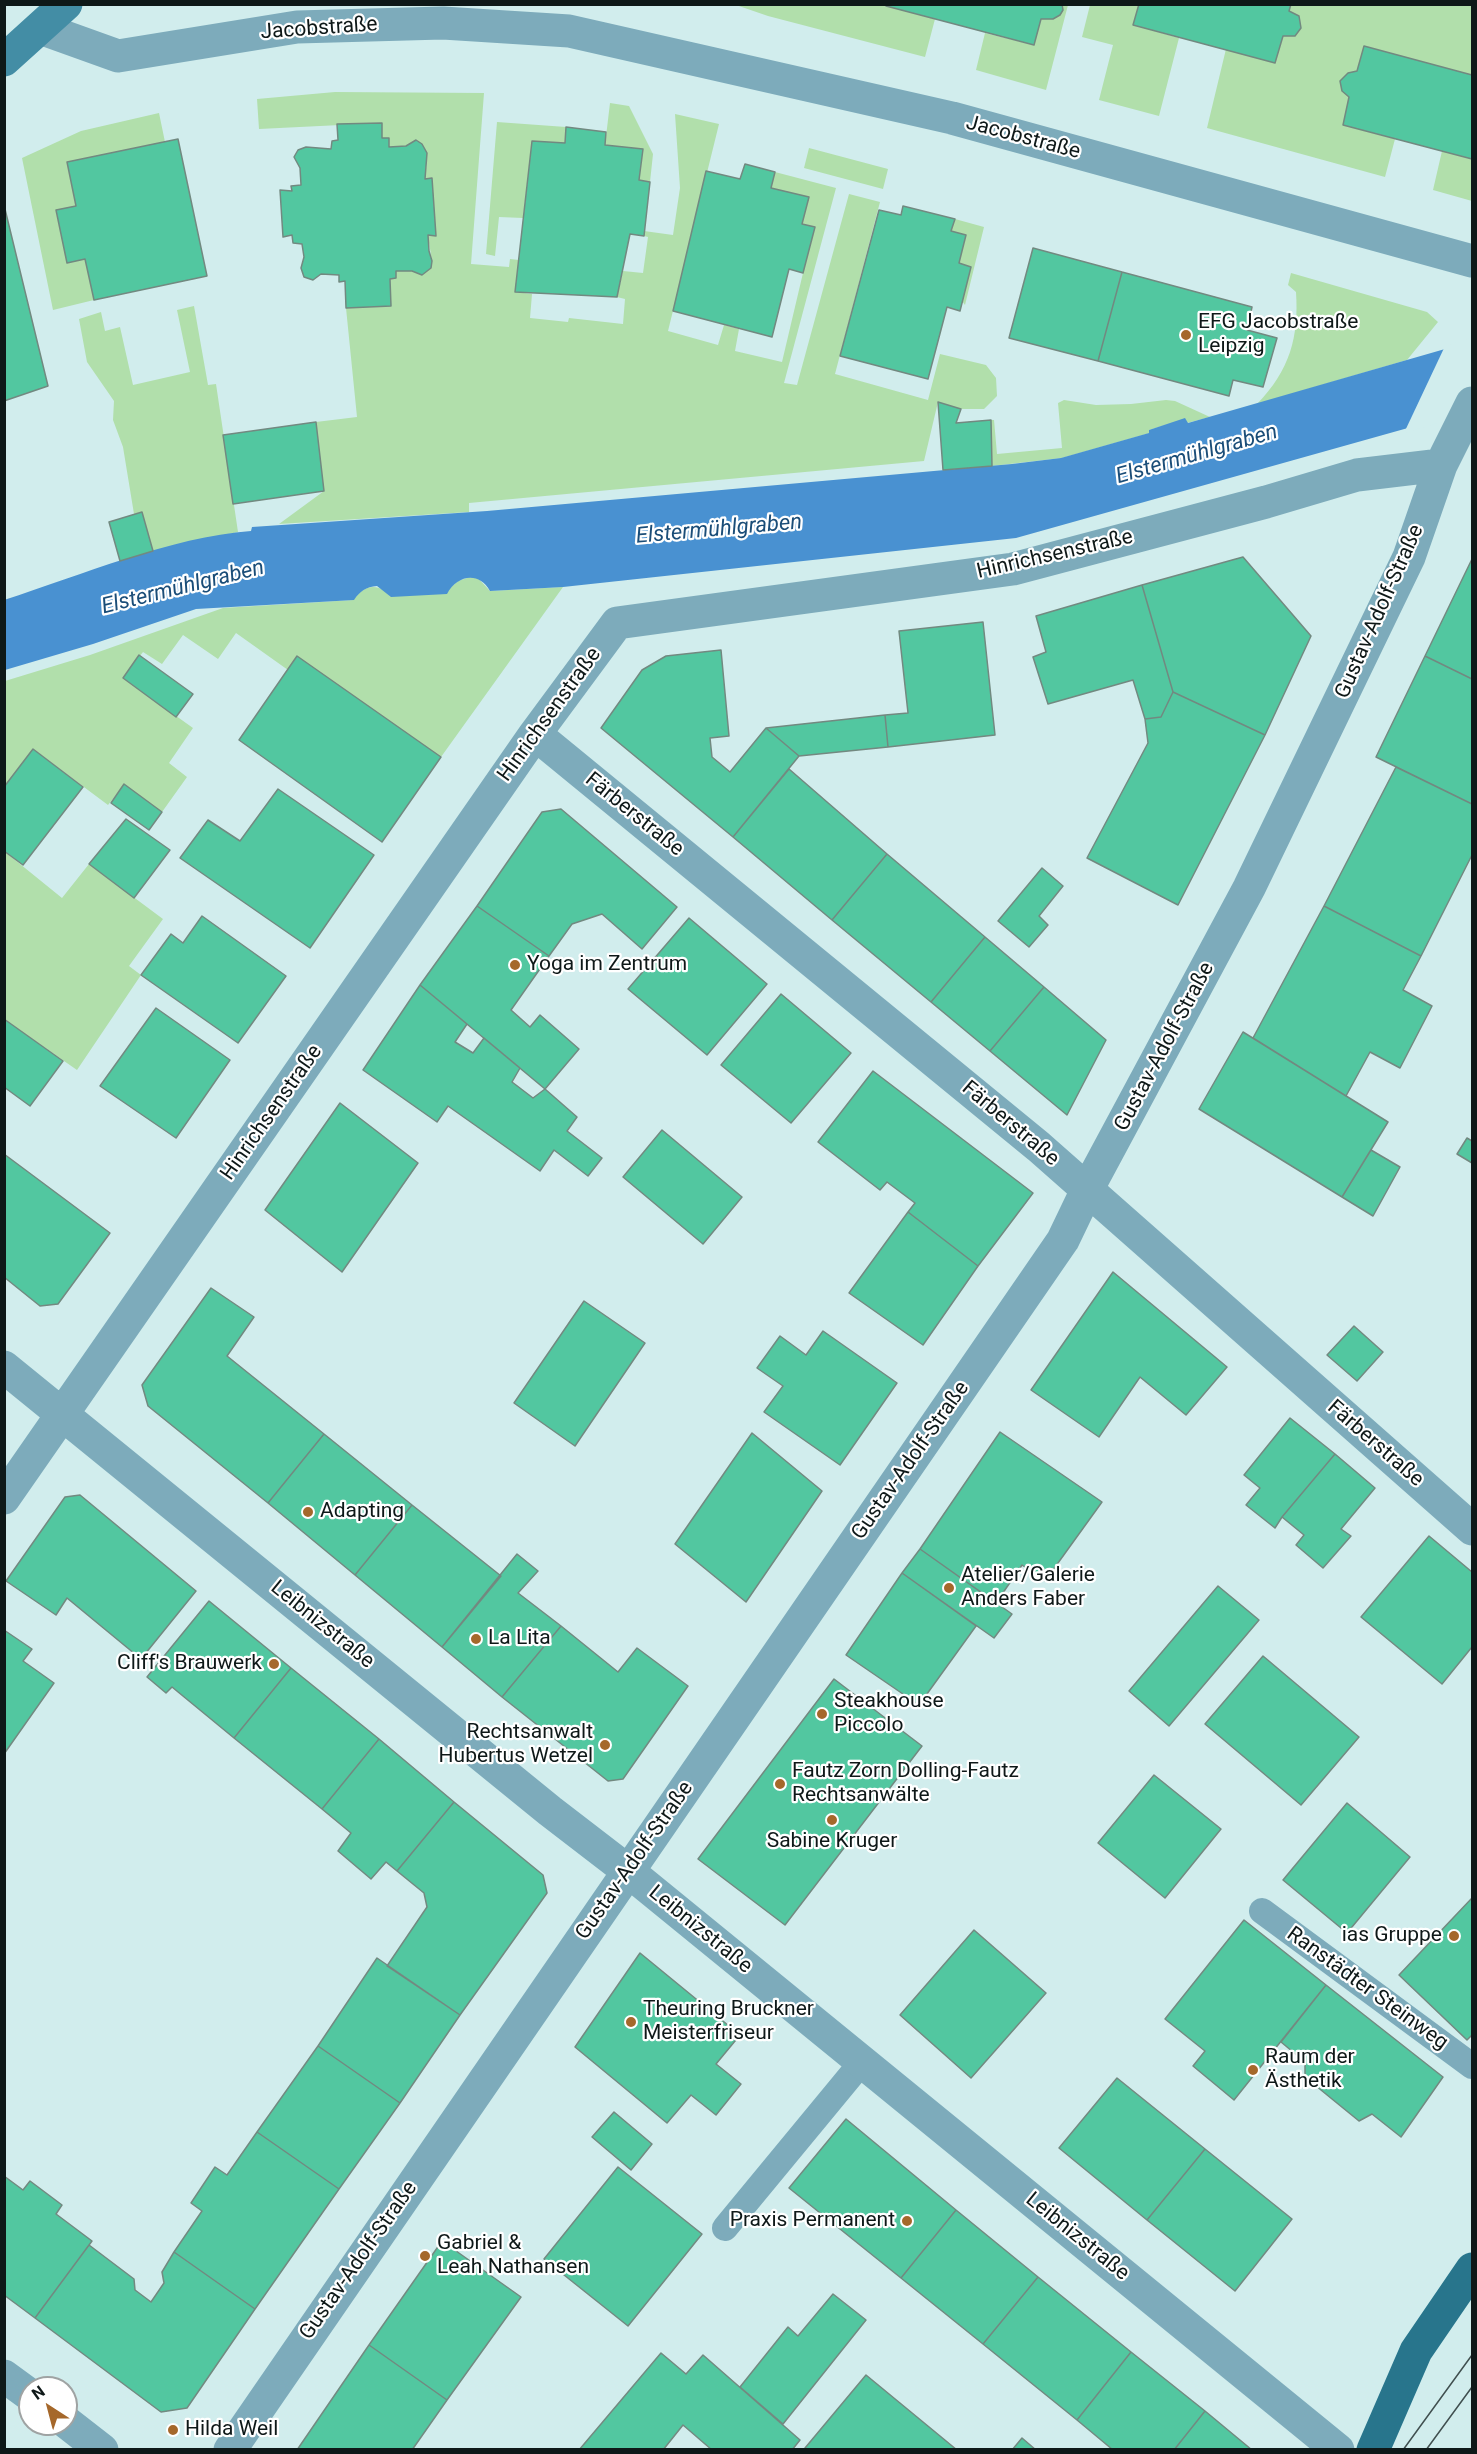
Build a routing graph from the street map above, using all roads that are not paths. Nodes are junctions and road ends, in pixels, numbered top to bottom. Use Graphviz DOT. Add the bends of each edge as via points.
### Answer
graph roads {
  1 [pos="66,4"];
  2 [pos="564,18"];
  3 [pos="40,28"];
  4 [pos="4,60"];
  5 [pos="1473,261"];
  6 [pos="1469,411"];
  7 [pos="1441,465"];
  8 [pos="535,734"];
  9 [pos="1087,1190"];
  10 [pos="4,1367"];
  11 [pos="63,1415"];
  12 [pos="4,1498"];
  13 [pos="1473,1528"];
  14 [pos="628,1871"];
  15 [pos="1262,1911"];
  16 [pos="862,2062"];
  17 [pos="1473,2066"];
  18 [pos="725,2228"];
  19 [pos="1473,2269"];
  20 [pos="4,2376"];
  21 [pos="18,2386"];
  22 [pos="78,2431"];
  23 [pos="102,2450"];
  24 [pos="230,2450"];
  25 [pos="1338,2450"];
  26 [pos="1373,2450"];
  1 -- 3 [label="main road"];
  2 -- 3 [label="street, Jacobstraße" via="297,27 118,56"];
  2 -- 5 [label="street, Jacobstraße" via="952,118"];
  3 -- 4 [label="main road"];
  6 -- 7 [label="street, Gustav-Adolf-Straße"];
  7 -- 8 [label="street, Hinrichsenstraße" via="1357,475 1013,569 617,623"];
  7 -- 9 [label="street, Gustav-Adolf-Straße" via="1409,557 1250,888"];
  8 -- 9 [label="street, Färberstraße"];
  8 -- 11 [label="street, Hinrichsenstraße"];
  9 -- 13 [label="street, Färberstraße"];
  9 -- 14 [label="street, Gustav-Adolf-Straße" via="1063,1240"];
  10 -- 11 [label="street, Leibnizstraße"];
  11 -- 12 [label="street, Hinrichsenstraße"];
  11 -- 14 [label="street, Leibnizstraße"];
  14 -- 16 [label="street, Leibnizstraße"];
  14 -- 24 [label="street, Gustav-Adolf-Straße"];
  15 -- 17 [label="lane, Ranstädter Steinweg"];
  16 -- 18 [label="lane"];
  16 -- 25 [label="street, Leibnizstraße"];
  19 -- 26 [label="main road" via="1416,2351"];
  20 -- 21 [label="street"];
  22 -- 23 [label="street"];
}
